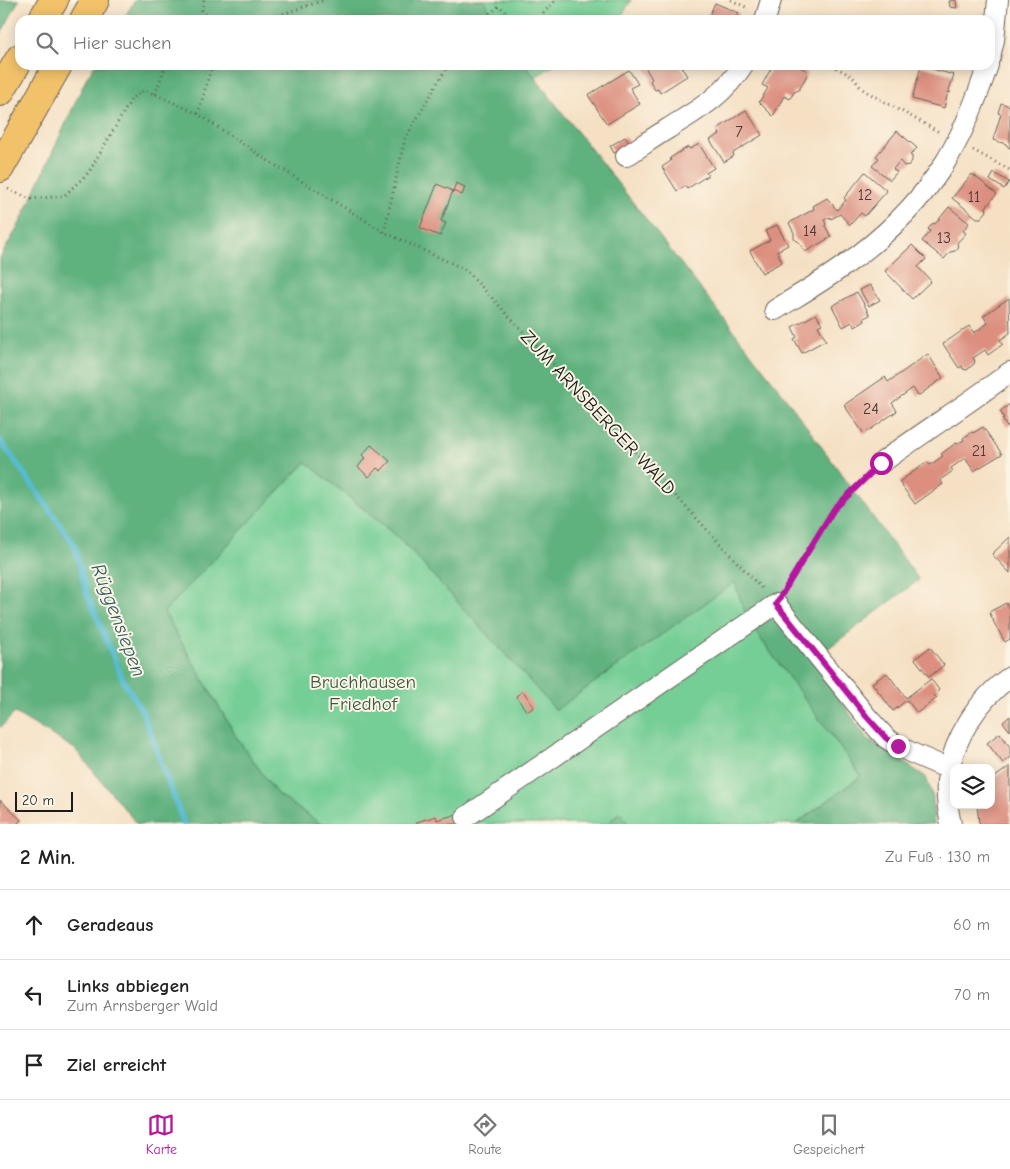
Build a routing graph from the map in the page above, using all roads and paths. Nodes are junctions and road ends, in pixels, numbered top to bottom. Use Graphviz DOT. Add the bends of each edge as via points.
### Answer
graph roads {
  1 [pos="54,0"];
  2 [pos="95,0"];
  3 [pos="204,0"];
  4 [pos="325,0"];
  5 [pos="556,0"];
  6 [pos="772,0"];
  7 [pos="998,0"];
  8 [pos="45,15"];
  9 [pos="87,15"];
  10 [pos="206,15"];
  11 [pos="279,15"];
  12 [pos="488,15"];
  13 [pos="509,15"];
  14 [pos="541,15"];
  15 [pos="768,15"];
  16 [pos="995,30"];
  17 [pos="15,66"];
  18 [pos="56,70"];
  19 [pos="164,70"];
  20 [pos="211,70"];
  21 [pos="445,70"];
  22 [pos="739,70"];
  23 [pos="841,70"];
  24 [pos="986,70"];
  25 [pos="0,92"];
  26 [pos="155,94"];
  27 [pos="198,114"];
  28 [pos="957,141"];
  29 [pos="626,156"];
  30 [pos="1010,170"];
  31 [pos="4,178"];
  32 [pos="384,232"];
  33 [pos="775,310"];
  34 [pos="1010,372"];
  35 [pos="881,463"];
  36 [pos="776,604"];
  37 [pos="1010,676"];
  38 [pos="949,769"];
  39 [pos="466,817"];
  40 [pos="951,824"];
  1 -- 8 [label="highway"];
  2 -- 9 [label="highway"];
  3 -- 10 [label="path" via="202,10"];
  4 -- 11 [label="path"];
  5 -- 14 [label="path"];
  6 -- 15 [label="street"];
  7 -- 16 [label="street"];
  12 -- 13 [label="path" via="499,6"];
  17 -- 25 [label="highway"];
  18 -- 31 [label="highway"];
  19 -- 26 [label="path"];
  20 -- 27 [label="path"];
  21 -- 32 [label="path" via="405,139"];
  22 -- 29 [label="street" via="720,94"];
  23 -- 28 [label="path" via="853,77 867,92"];
  24 -- 28 [label="street"];
  26 -- 27 [label="path, ZUM ARNSBERGER WALD"];
  26 -- 31 [label="path" via="143,91 132,98 89,172 64,196 30,199"];
  27 -- 32 [label="path, ZUM ARNSBERGER WALD"];
  28 -- 30 [label="path"];
  28 -- 33 [label="street" via="931,183 896,223 846,264"];
  32 -- 36 [label="path, ZUM ARNSBERGER WALD" via="466,270"];
  34 -- 35 [label="street"];
  35 -- 36 [label="path" via="834,509"];
  36 -- 38 [label="street" via="886,738"];
  36 -- 39 [label="street"];
  37 -- 38 [label="street" via="969,721"];
  38 -- 40 [label="street" via="947,783"];
}
